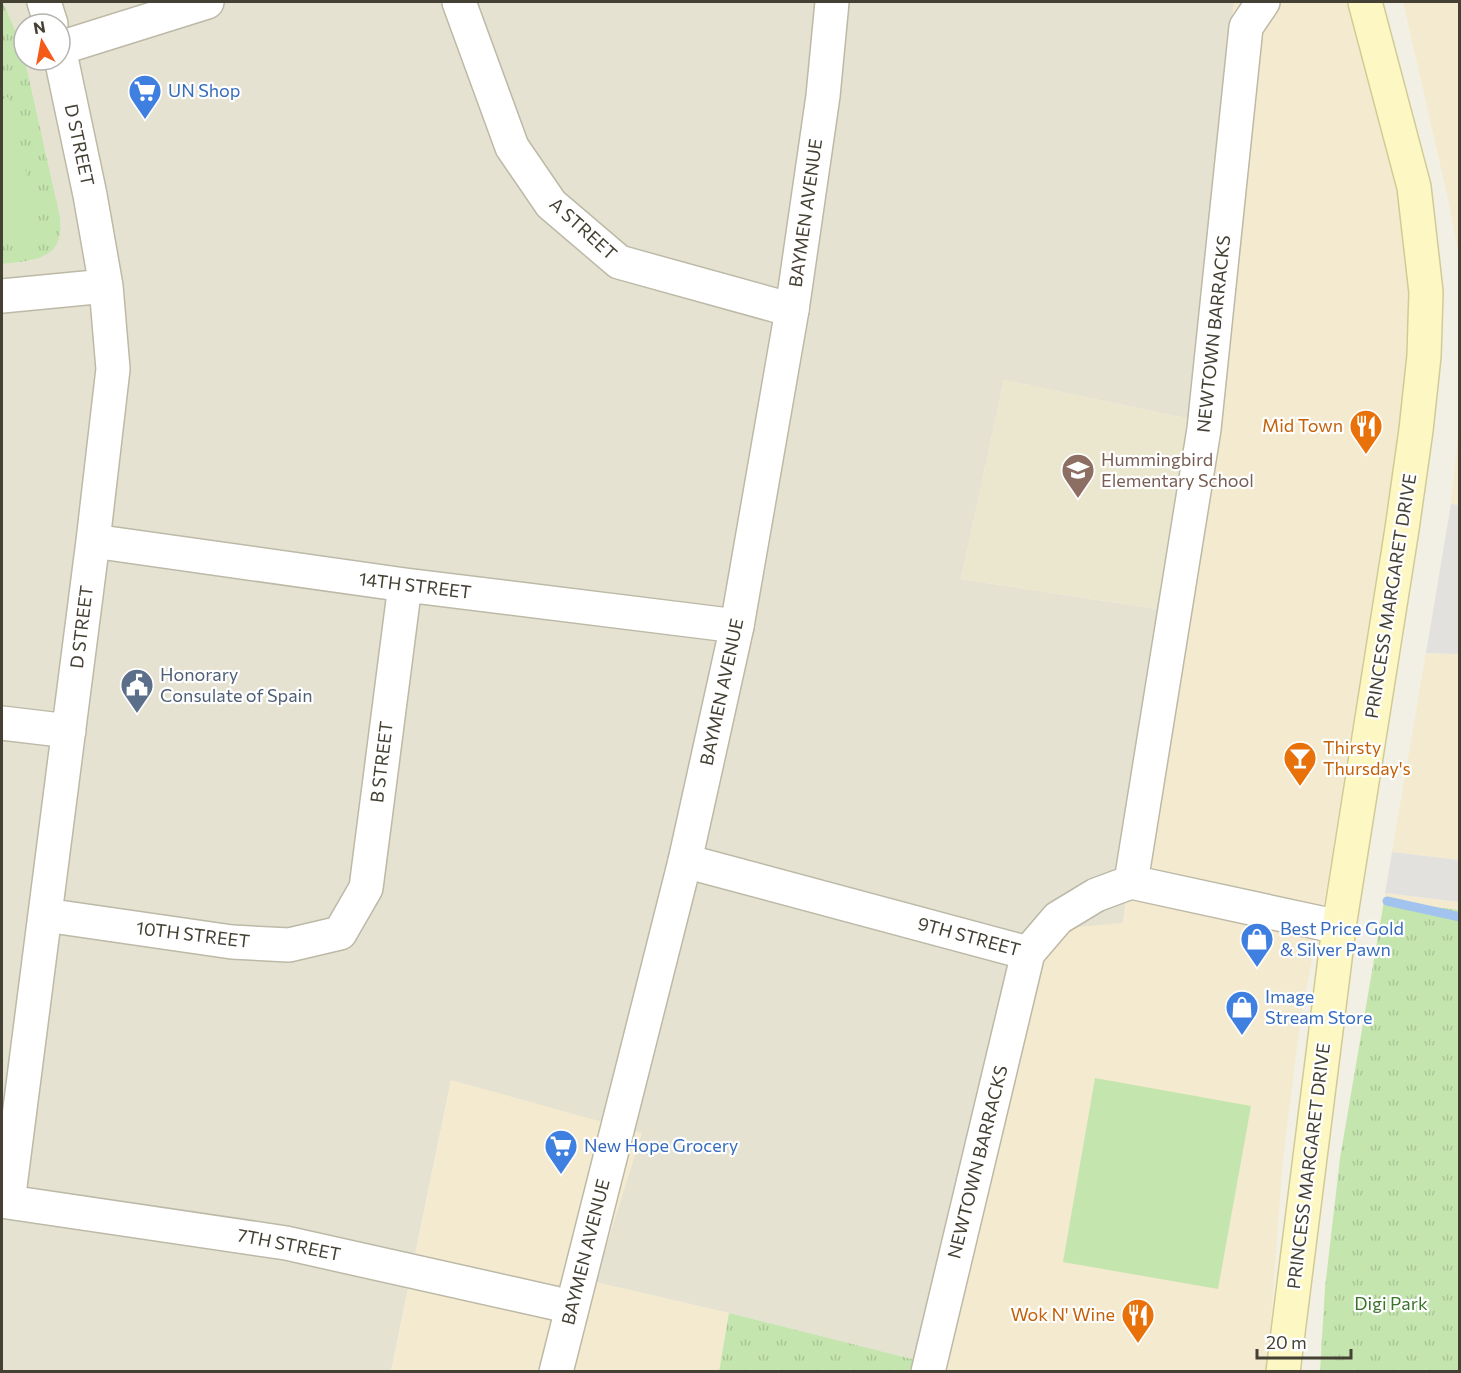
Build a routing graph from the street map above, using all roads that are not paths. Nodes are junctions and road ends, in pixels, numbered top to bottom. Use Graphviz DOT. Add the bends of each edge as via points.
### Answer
graph roads {
  1 [pos="207,2"];
  2 [pos="459,2"];
  3 [pos="832,2"];
  4 [pos="1263,2"];
  5 [pos="1365,2"];
  6 [pos="72,44"];
  7 [pos="64,72"];
  8 [pos="106,286"];
  9 [pos="2,296"];
  10 [pos="792,309"];
  11 [pos="93,541"];
  12 [pos="405,585"];
  13 [pos="737,626"];
  14 [pos="2,723"];
  15 [pos="69,731"];
  16 [pos="685,861"];
  17 [pos="1131,882"];
  18 [pos="45,915"];
  19 [pos="1339,927"];
  20 [pos="340,933"];
  21 [pos="1028,953"];
  22 [pos="5,1202"];
  23 [pos="572,1307"];
  24 [pos="556,1371"];
  25 [pos="928,1371"];
  26 [pos="1283,1371"];
  1 -- 6 [label="street"];
  2 -- 10 [label="street, A STREET" via="512,147 551,204 619,262"];
  3 -- 10 [label="street, BAYMEN AVENUE" via="823,96"];
  4 -- 17 [label="street, NEWTOWN BARRACKS" via="1246,27 1204,429"];
  5 -- 19 [label="main road, PRINCESS MARGARET DRIVE" via="1414,186 1426,292 1425,335 1415,441"];
  7 -- 8 [label="street, D STREET"];
  8 -- 9 [label="street"];
  8 -- 11 [label="street, D STREET" via="113,369"];
  10 -- 13 [label="street, BAYMEN AVENUE"];
  11 -- 12 [label="street, 14TH STREET"];
  11 -- 15 [label="street, D STREET"];
  12 -- 13 [label="street, 14TH STREET"];
  12 -- 20 [label="street, B STREET" via="366,888"];
  13 -- 16 [label="street, BAYMEN AVENUE"];
  14 -- 15 [label="street"];
  15 -- 18 [label="street, D STREET"];
  16 -- 21 [label="street, 9TH STREET"];
  16 -- 23 [label="street, BAYMEN AVENUE"];
  17 -- 19 [label="street"];
  17 -- 21 [label="street, 9TH STREET" via="1095,895 1058,918"];
  18 -- 20 [label="street, 10TH STREET" via="232,942 289,945"];
  18 -- 22 [label="street, D STREET"];
  19 -- 26 [label="main road, PRINCESS MARGARET DRIVE"];
  21 -- 25 [label="street, NEWTOWN BARRACKS"];
  22 -- 23 [label="street, 7TH STREET" via="286,1243"];
  23 -- 24 [label="street, BAYMEN AVENUE"];
}
